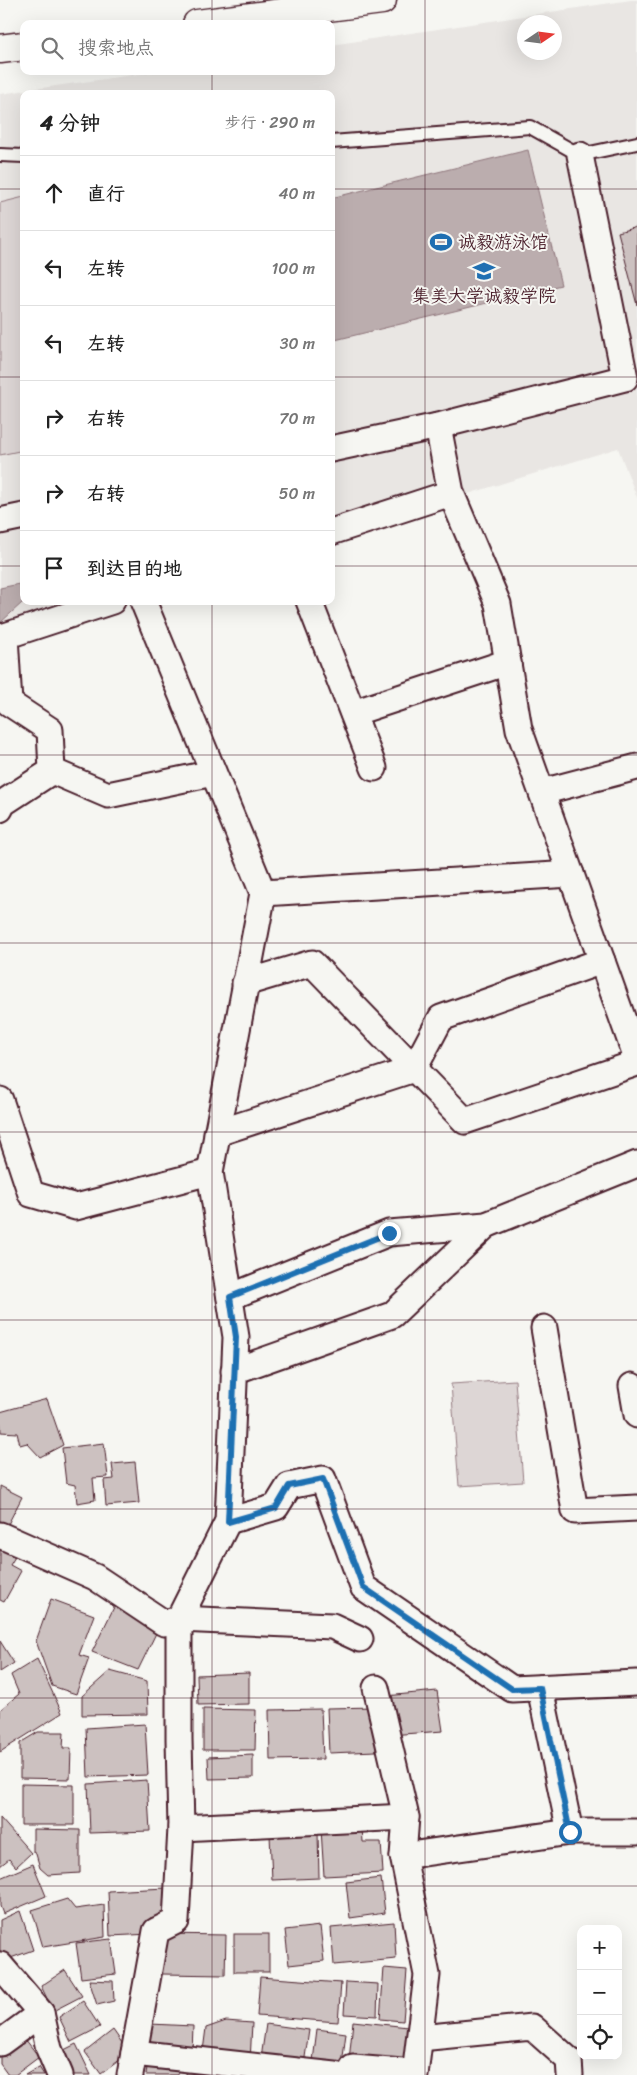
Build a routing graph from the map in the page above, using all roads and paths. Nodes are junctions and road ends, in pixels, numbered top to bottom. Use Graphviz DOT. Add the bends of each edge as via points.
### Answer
graph roads {
  1 [pos="382,0"];
  2 [pos="228,20"];
  3 [pos="20,46"];
  4 [pos="0,49"];
  5 [pos="335,142"];
  6 [pos="637,143"];
  7 [pos="0,154"];
  8 [pos="580,155"];
  9 [pos="20,156"];
  10 [pos="438,426"];
  11 [pos="335,448"];
  12 [pos="451,493"];
  13 [pos="20,517"];
  14 [pos="0,521"];
  15 [pos="335,531"];
  16 [pos="99,605"];
  17 [pos="145,605"];
  18 [pos="311,605"];
  19 [pos="2,636"];
  20 [pos="508,662"];
  21 [pos="353,713"];
  22 [pos="637,766"];
  23 [pos="374,768"];
  24 [pos="52,771"];
  25 [pos="213,774"];
  26 [pos="542,792"];
  27 [pos="0,809"];
  28 [pos="571,874"];
  29 [pos="263,893"];
  30 [pos="602,961"];
  31 [pos="245,983"];
  32 [pos="630,1019"];
  33 [pos="637,1061"];
  34 [pos="414,1069"];
  35 [pos="0,1100"];
  36 [pos="217,1133"];
  37 [pos="637,1164"];
  38 [pos="210,1172"];
  39 [pos="486,1225"];
  40 [pos="230,1297"];
  41 [pos="544,1328"];
  42 [pos="234,1371"];
  43 [pos="632,1386"];
  44 [pos="637,1415"];
  45 [pos="637,1508"];
  46 [pos="228,1522"];
  47 [pos="0,1535"];
  48 [pos="179,1619"];
  49 [pos="360,1639"];
  50 [pos="637,1683"];
  51 [pos="376,1688"];
  52 [pos="540,1688"];
  53 [pos="406,1817"];
  54 [pos="181,1828"];
  55 [pos="570,1832"];
  56 [pos="637,1832"];
  57 [pos="403,1856"];
  58 [pos="0,1965"];
  59 [pos="41,2013"];
  60 [pos="420,2038"];
  61 [pos="0,2043"];
  62 [pos="132,2064"];
  63 [pos="415,2074"];
  64 [pos="60,2075"];
  65 [pos="335,2075"];
  66 [pos="349,2075"];
  67 [pos="570,2075"];
  1 -- 2 [label="highway"];
  3 -- 4 [label="highway"];
  5 -- 8 [label="lane" via="530,127"];
  6 -- 8 [label="lane"];
  7 -- 9 [label="lane"];
  8 -- 10 [label="street" via="625,378"];
  10 -- 11 [label="street"];
  10 -- 12 [label="street"];
  12 -- 15 [label="street"];
  12 -- 20 [label="street" via="498,604"];
  13 -- 14 [label="street"];
  16 -- 19 [label="street"];
  17 -- 25 [label="street"];
  18 -- 21 [label="street"];
  19 -- 24 [label="street" via="9,703 50,730"];
  20 -- 21 [label="street"];
  20 -- 26 [label="street" via="519,729"];
  21 -- 23 [label="street"];
  22 -- 26 [label="street"];
  24 -- 25 [label="street" via="108,795"];
  24 -- 27 [label="street" via="3,803"];
  25 -- 29 [label="street"];
  26 -- 28 [label="street"];
  28 -- 29 [label="street"];
  28 -- 30 [label="street"];
  29 -- 31 [label="street"];
  30 -- 32 [label="street"];
  30 -- 34 [label="street" via="441,1018"];
  31 -- 34 [label="street" via="312,963"];
  31 -- 36 [label="street"];
  32 -- 33 [label="street"];
  33 -- 34 [label="street" via="465,1121"];
  34 -- 36 [label="street"];
  35 -- 38 [label="street" via="31,1194 76,1208"];
  36 -- 38 [label="street"];
  37 -- 39 [label="street"];
  38 -- 40 [label="street"];
  39 -- 40 [label="street" via="389,1233"];
  39 -- 42 [label="street" via="392,1315"];
  40 -- 42 [label="street" via="236,1337"];
  41 -- 45 [label="street" via="576,1511"];
  42 -- 46 [label="street"];
  43 -- 44 [label="street"];
  46 -- 48 [label="street"];
  46 -- 52 [label="street" via="276,1508 289,1486 323,1479 363,1587 512,1689"];
  47 -- 48 [label="street" via="94,1577 164,1623"];
  48 -- 49 [label="street" via="332,1626"];
  48 -- 54 [label="street"];
  50 -- 52 [label="street"];
  51 -- 53 [label="street"];
  52 -- 55 [label="street"];
  53 -- 54 [label="street"];
  53 -- 57 [label="street"];
  54 -- 62 [label="street" via="176,1921 156,1931"];
  55 -- 56 [label="street"];
  55 -- 57 [label="street"];
  57 -- 60 [label="street" via="427,1975"];
  58 -- 59 [label="street"];
  59 -- 61 [label="street"];
  59 -- 64 [label="street" via="49,2049"];
  60 -- 63 [label="street"];
  60 -- 67 [label="street" via="532,2027 569,2060"];
  62 -- 65 [label="street"];
  63 -- 66 [label="street" via="354,2068"];
}
